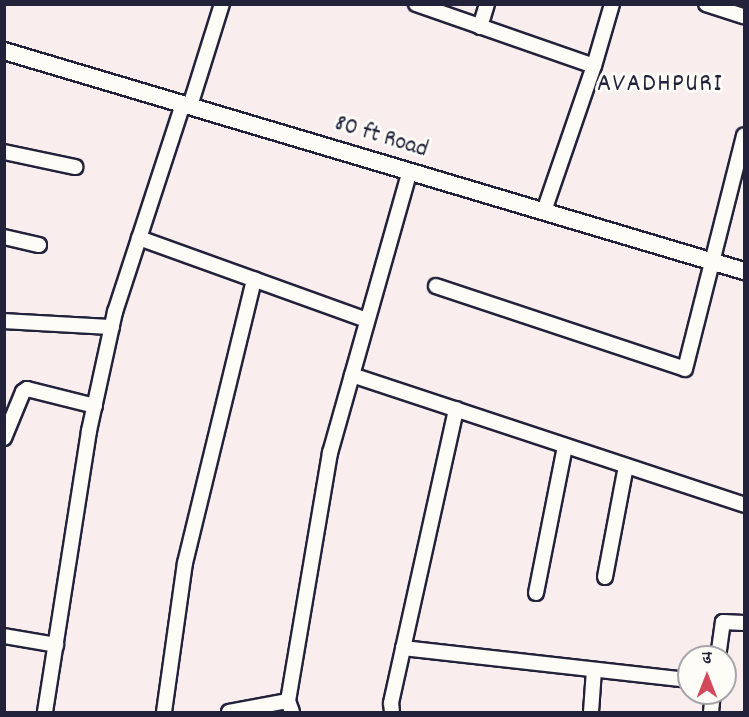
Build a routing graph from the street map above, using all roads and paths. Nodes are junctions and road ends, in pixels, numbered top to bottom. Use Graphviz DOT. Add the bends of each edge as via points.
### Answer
graph roads {
  1 [pos="222,4"];
  2 [pos="416,4"];
  3 [pos="487,4"];
  4 [pos="612,4"];
  5 [pos="706,4"];
  6 [pos="744,16"];
  7 [pos="480,27"];
  8 [pos="4,51"];
  9 [pos="594,66"];
  10 [pos="186,105"];
  11 [pos="744,135"];
  12 [pos="4,153"];
  13 [pos="75,167"];
  14 [pos="410,171"];
  15 [pos="544,212"];
  16 [pos="4,237"];
  17 [pos="139,238"];
  18 [pos="39,245"];
  19 [pos="710,261"];
  20 [pos="744,271"];
  21 [pos="254,279"];
  22 [pos="436,286"];
  23 [pos="368,320"];
  24 [pos="4,321"];
  25 [pos="112,327"];
  26 [pos="352,375"];
  27 [pos="95,406"];
  28 [pos="456,410"];
  29 [pos="4,438"];
  30 [pos="566,446"];
  31 [pos="626,466"];
  32 [pos="744,505"];
  33 [pos="605,578"];
  34 [pos="536,593"];
  35 [pos="744,623"];
  36 [pos="4,636"];
  37 [pos="56,645"];
  38 [pos="719,645"];
  39 [pos="403,648"];
  40 [pos="594,670"];
  41 [pos="677,679"];
  42 [pos="290,707"];
  43 [pos="45,712"];
  44 [pos="164,712"];
  45 [pos="229,712"];
  46 [pos="392,712"];
  47 [pos="591,712"];
  1 -- 10 [label="street"];
  2 -- 7 [label="street"];
  3 -- 7 [label="street"];
  4 -- 9 [label="street"];
  5 -- 6 [label="street"];
  7 -- 9 [label="street"];
  8 -- 10 [label="street, 80 ft Road"];
  9 -- 15 [label="street"];
  10 -- 14 [label="street, 80 ft Road"];
  10 -- 17 [label="street"];
  11 -- 19 [label="street"];
  12 -- 13 [label="street"];
  14 -- 15 [label="street, 80 ft Road"];
  14 -- 23 [label="street"];
  15 -- 19 [label="street, 80 ft Road"];
  16 -- 18 [label="street"];
  17 -- 21 [label="street"];
  17 -- 25 [label="street"];
  19 -- 20 [label="street, 80 ft Road"];
  19 -- 22 [label="street" via="685,369"];
  21 -- 23 [label="street"];
  21 -- 44 [label="street" via="185,563"];
  23 -- 26 [label="street"];
  24 -- 25 [label="street"];
  25 -- 27 [label="street"];
  26 -- 28 [label="street"];
  26 -- 42 [label="street" via="330,453"];
  27 -- 29 [label="street" via="27,389"];
  27 -- 37 [label="street"];
  28 -- 30 [label="street"];
  28 -- 39 [label="street"];
  30 -- 31 [label="street"];
  30 -- 34 [label="street"];
  31 -- 32 [label="street"];
  31 -- 33 [label="street"];
  35 -- 38 [label="street" via="723,622"];
  36 -- 37 [label="street"];
  37 -- 43 [label="street"];
  39 -- 40 [label="street"];
  39 -- 46 [label="street"];
  40 -- 41 [label="street"];
  40 -- 47 [label="street"];
  42 -- 45 [label="street"];
}
